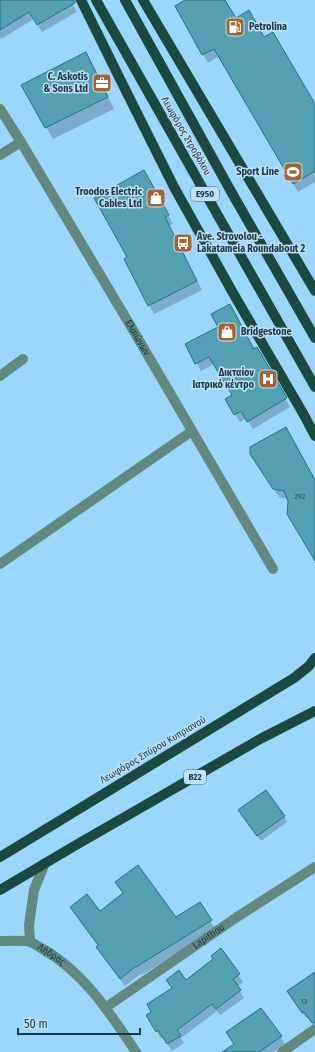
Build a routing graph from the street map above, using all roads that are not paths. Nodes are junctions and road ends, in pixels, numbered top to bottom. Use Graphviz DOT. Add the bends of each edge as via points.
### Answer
graph roads {
  1 [pos="81,0"];
  2 [pos="96,0"];
  3 [pos="125,0"];
  4 [pos="143,0"];
  5 [pos="0,109"];
  6 [pos="21,142"];
  7 [pos="0,155"];
  8 [pos="315,291"];
  9 [pos="315,338"];
  10 [pos="23,359"];
  11 [pos="0,376"];
  12 [pos="315,387"];
  13 [pos="192,431"];
  14 [pos="315,436"];
  15 [pos="0,563"];
  16 [pos="273,569"];
  17 [pos="315,658"];
  18 [pos="315,711"];
  19 [pos="0,857"];
  20 [pos="45,863"];
  21 [pos="315,867"];
  22 [pos="0,890"];
  23 [pos="0,941"];
  24 [pos="30,942"];
  25 [pos="105,1008"];
  26 [pos="315,1029"];
  27 [pos="136,1052"];
  28 [pos="282,1052"];
  1 -- 14 [label="main road, E950" via="174,187"];
  2 -- 12 [label="main road, Λεωφόρος Στροβόλου / E950"];
  3 -- 9 [label="main road, Λεωφόρος Στροβόλου / E950"];
  4 -- 8 [label="main road"];
  5 -- 6 [label="street, Ελαιώνων"];
  6 -- 7 [label="street"];
  6 -- 13 [label="street, Ελαιώνων"];
  10 -- 11 [label="street"];
  13 -- 15 [label="street"];
  13 -- 16 [label="street, Ελαιώνων"];
  17 -- 19 [label="main road, Λεωφόρος Σπύρου Κυπριανού" via="294,678"];
  18 -- 20 [label="main road, B22" via="262,738"];
  20 -- 22 [label="main road, B22"];
  20 -- 24 [label="street" via="34,890 29,925"];
  21 -- 25 [label="street, Lapithou"];
  23 -- 24 [label="street, Λήδρας"];
  24 -- 25 [label="street, Λήδρας" via="53,955 76,974"];
  25 -- 27 [label="street, Λήδρας"];
  26 -- 28 [label="street"];
}
